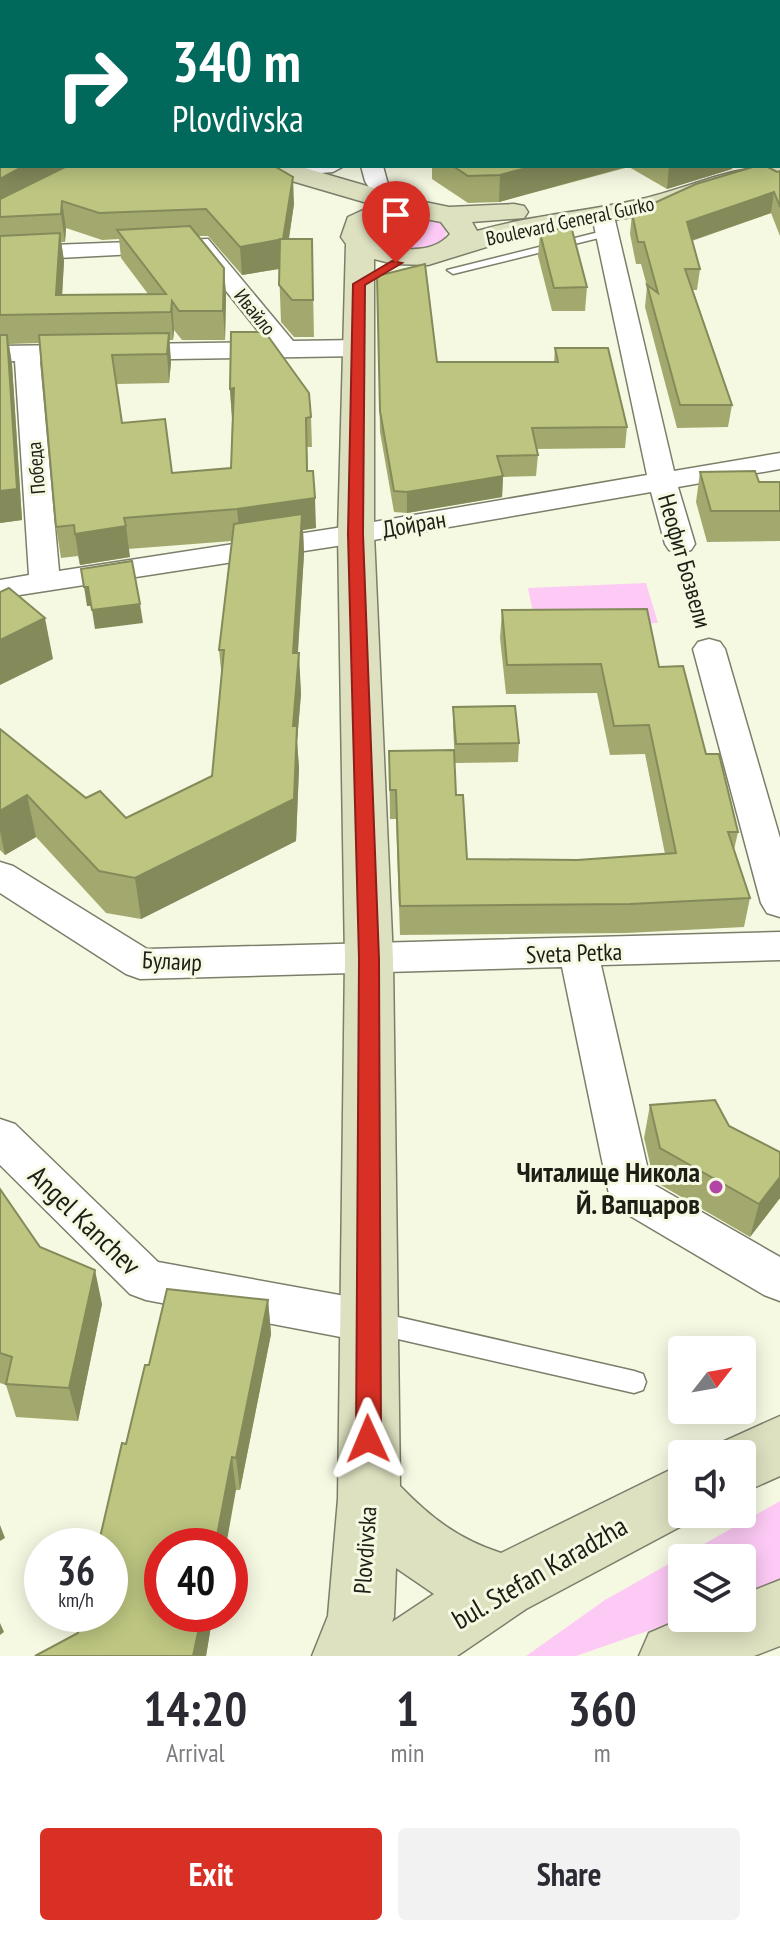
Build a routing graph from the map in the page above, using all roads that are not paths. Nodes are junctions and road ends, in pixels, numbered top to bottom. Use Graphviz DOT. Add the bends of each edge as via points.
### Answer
graph roads {
  1 [pos="277,168"];
  2 [pos="373,168"];
  3 [pos="727,168"];
  4 [pos="777,168"];
  5 [pos="329,174"];
  6 [pos="399,203"];
  7 [pos="448,215"];
  8 [pos="605,224"];
  9 [pos="359,250"];
  10 [pos="0,254"];
  11 [pos="453,259"];
  12 [pos="360,348"];
  13 [pos="286,349"];
  14 [pos="14,354"];
  15 [pos="780,461"];
  16 [pos="662,481"];
  17 [pos="356,534"];
  18 [pos="680,544"];
  19 [pos="45,582"];
  20 [pos="0,589"];
  21 [pos="709,649"];
  22 [pos="0,875"];
  23 [pos="780,903"];
  24 [pos="780,946"];
  25 [pos="579,953"];
  26 [pos="369,959"];
  27 [pos="0,1137"];
  28 [pos="780,1281"];
  29 [pos="367,1321"];
  30 [pos="634,1382"];
  31 [pos="780,1445"];
  32 [pos="756,1457"];
  33 [pos="369,1499"];
  34 [pos="668,1501"];
  35 [pos="503,1586"];
  36 [pos="780,1613"];
  37 [pos="372,1646"];
  38 [pos="672,1656"];
  1 -- 5 [label="street"];
  2 -- 6 [label="street" via="376,181"];
  3 -- 7 [label="street" via="617,200"];
  4 -- 8 [label="street, Boulevard General Gurko" via="644,207"];
  5 -- 6 [label="street"];
  5 -- 9 [label="street" via="348,204"];
  6 -- 7 [label="street"];
  6 -- 9 [label="street" via="379,212"];
  7 -- 11 [label="street" via="464,234"];
  8 -- 11 [label="street, Boulevard General Gurko" via="514,229"];
  8 -- 16 [label="street, Неофит Бозвели"];
  9 -- 11 [label="street, Boulevard General Gurko" via="396,263 417,257"];
  9 -- 12 [label="street, Plovdivska"];
  10 -- 13 [label="street, Ивайло" via="200,244"];
  12 -- 13 [label="street"];
  12 -- 17 [label="street, Plovdivska"];
  13 -- 14 [label="street"];
  14 -- 19 [label="street, Победа"];
  15 -- 16 [label="street, Дойран"];
  16 -- 17 [label="street, Дойран"];
  16 -- 18 [label="street, Неофит Бозвели"];
  17 -- 19 [label="street, Дойран"];
  17 -- 26 [label="street, Plovdivska"];
  19 -- 20 [label="street, Дойран"];
  21 -- 23 [label="street, Неофит Бозвели"];
  22 -- 26 [label="street, Булаир" via="140,964"];
  24 -- 25 [label="street, Sveta Petka"];
  25 -- 26 [label="street, Sveta Petka"];
  25 -- 28 [label="street" via="631,1194"];
  26 -- 29 [label="street, Plovdivska"];
  27 -- 29 [label="street, Angel Kanchev" via="146,1280"];
  29 -- 30 [label="lane"];
  29 -- 33 [label="street, Plovdivska"];
  31 -- 32 [label="street"];
  33 -- 35 [label="street" via="402,1533 451,1569"];
  33 -- 37 [label="street, Plovdivska"];
  34 -- 35 [label="street, bul. Stefan Karadzha"];
  35 -- 37 [label="street, bul. Stefan Karadzha"];
  36 -- 38 [label="street"];
}
